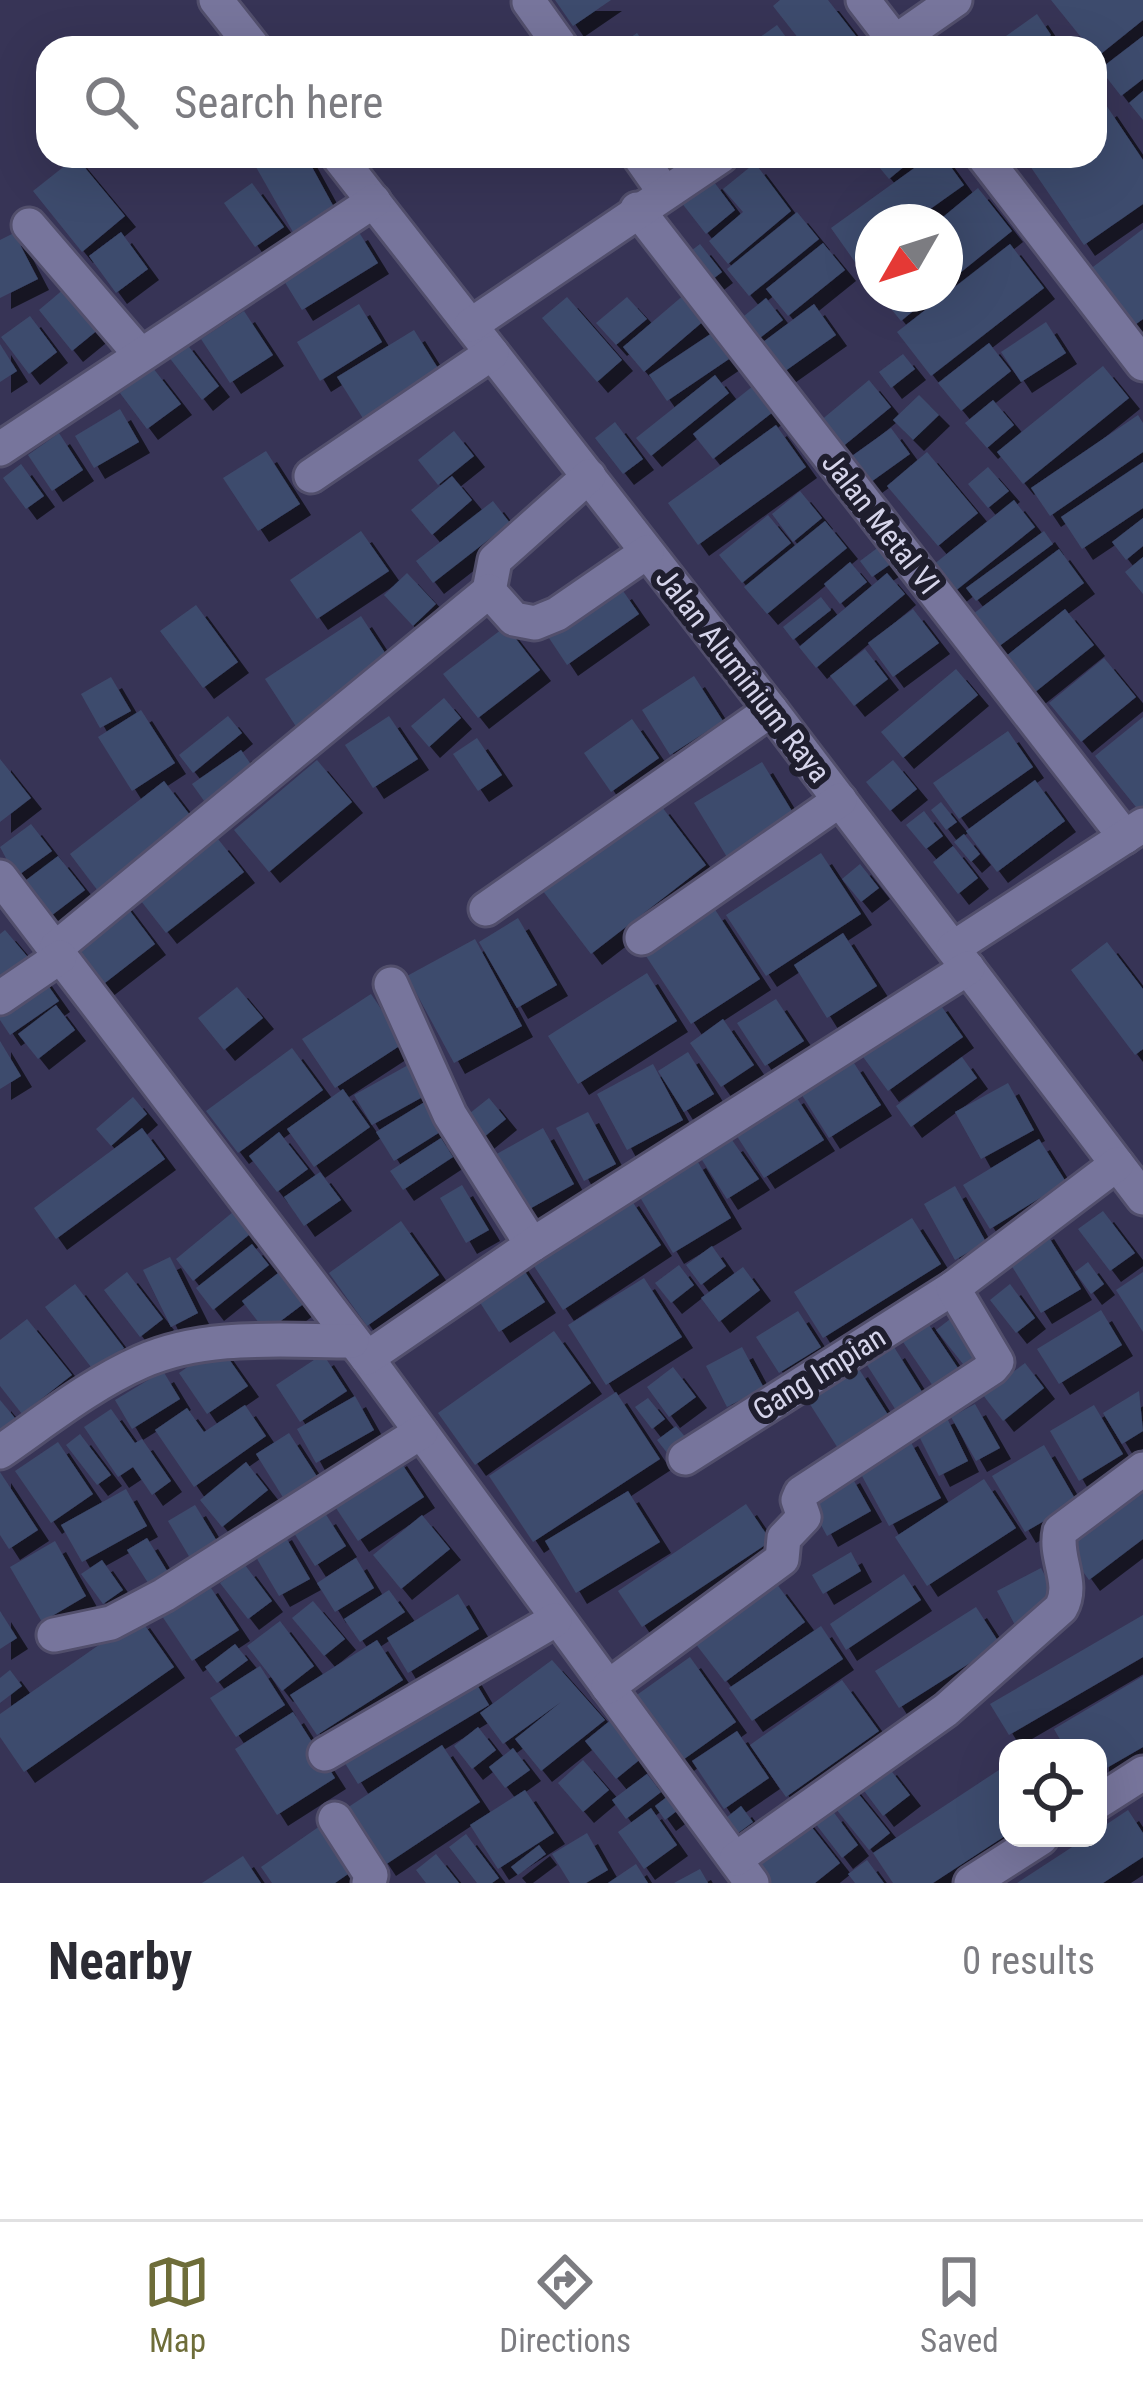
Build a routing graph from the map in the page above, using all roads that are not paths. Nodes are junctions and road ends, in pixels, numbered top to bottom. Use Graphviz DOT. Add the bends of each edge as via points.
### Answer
graph roads {
  1 [pos="217,0"];
  2 [pos="863,0"];
  3 [pos="955,0"];
  4 [pos="529,2"];
  5 [pos="245,36"];
  6 [pos="553,36"];
  7 [pos="887,36"];
  8 [pos="907,36"];
  9 [pos="348,168"];
  10 [pos="642,168"];
  11 [pos="702,168"];
  12 [pos="992,168"];
  13 [pos="374,201"];
  14 [pos="651,201"];
  15 [pos="29,226"];
  16 [pos="471,325"];
  17 [pos="492,352"];
  18 [pos="139,353"];
  19 [pos="1143,364"];
  20 [pos="0,449"];
  21 [pos="311,476"];
  22 [pos="589,476"];
  23 [pos="647,552"];
  24 [pos="489,591"];
  25 [pos="771,710"];
  26 [pos="840,800"];
  27 [pos="1134,831"];
  28 [pos="0,877"];
  29 [pos="487,909"];
  30 [pos="642,938"];
  31 [pos="58,953"];
  32 [pos="960,958"];
  33 [pos="391,984"];
  34 [pos="0,998"];
  35 [pos="1117,1164"];
  36 [pos="1143,1198"];
  37 [pos="532,1245"];
  38 [pos="953,1288"];
  39 [pos="359,1350"];
  40 [pos="421,1432"];
  41 [pos="0,1452"];
  42 [pos="686,1459"];
  43 [pos="1143,1469"];
  44 [pos="555,1620"];
  45 [pos="54,1635"];
  46 [pos="608,1687"];
  47 [pos="325,1754"];
  48 [pos="1143,1773"];
  49 [pos="1107,1796"];
  50 [pos="335,1819"];
  51 [pos="1027,1847"];
  52 [pos="744,1871"];
  53 [pos="369,1883"];
  54 [pos="971,1883"];
  1 -- 5 [label="street"];
  2 -- 7 [label="street"];
  3 -- 8 [label="street"];
  4 -- 6 [label="street"];
  9 -- 13 [label="street, Jalan Aluminium Raya"];
  10 -- 14 [label="street, Jalan Metal VI"];
  11 -- 14 [label="street"];
  12 -- 19 [label="street"];
  13 -- 16 [label="street, Jalan Aluminium Raya"];
  13 -- 18 [label="street"];
  14 -- 16 [label="street"];
  14 -- 27 [label="street, Jalan Metal VI"];
  15 -- 18 [label="street"];
  16 -- 17 [label="street, Jalan Aluminium Raya"];
  17 -- 21 [label="street"];
  17 -- 22 [label="street, Jalan Aluminium Raya"];
  18 -- 20 [label="street"];
  22 -- 23 [label="street, Jalan Aluminium Raya"];
  22 -- 24 [label="street" via="495,560"];
  23 -- 24 [label="street" via="540,622 514,619"];
  23 -- 25 [label="street, Jalan Aluminium Raya"];
  24 -- 31 [label="street"];
  25 -- 26 [label="street, Jalan Aluminium Raya"];
  25 -- 29 [label="street"];
  26 -- 30 [label="street"];
  26 -- 32 [label="street, Jalan Aluminium Raya"];
  27 -- 32 [label="street"];
  28 -- 31 [label="street"];
  31 -- 34 [label="street"];
  31 -- 39 [label="street"];
  32 -- 35 [label="street, Jalan Aluminium Raya"];
  32 -- 37 [label="street"];
  33 -- 37 [label="street" via="450,1115"];
  35 -- 36 [label="street, Jalan Aluminium Raya"];
  35 -- 38 [label="street, Gang Impian"];
  37 -- 39 [label="street"];
  38 -- 42 [label="street, Gang Impian"];
  38 -- 46 [label="street" via="993,1348 994,1366 801,1493 804,1517 784,1538 775,1566"];
  39 -- 40 [label="street"];
  39 -- 41 [label="street" via="266,1341 168,1353 107,1380"];
  40 -- 44 [label="street"];
  40 -- 45 [label="street" via="164,1595 111,1623"];
  43 -- 52 [label="street" via="1060,1531 1068,1589 1061,1608"];
  44 -- 46 [label="street"];
  44 -- 47 [label="street"];
  46 -- 52 [label="street"];
  48 -- 49 [label="street"];
  50 -- 53 [label="street"];
  51 -- 54 [label="street"];
}
